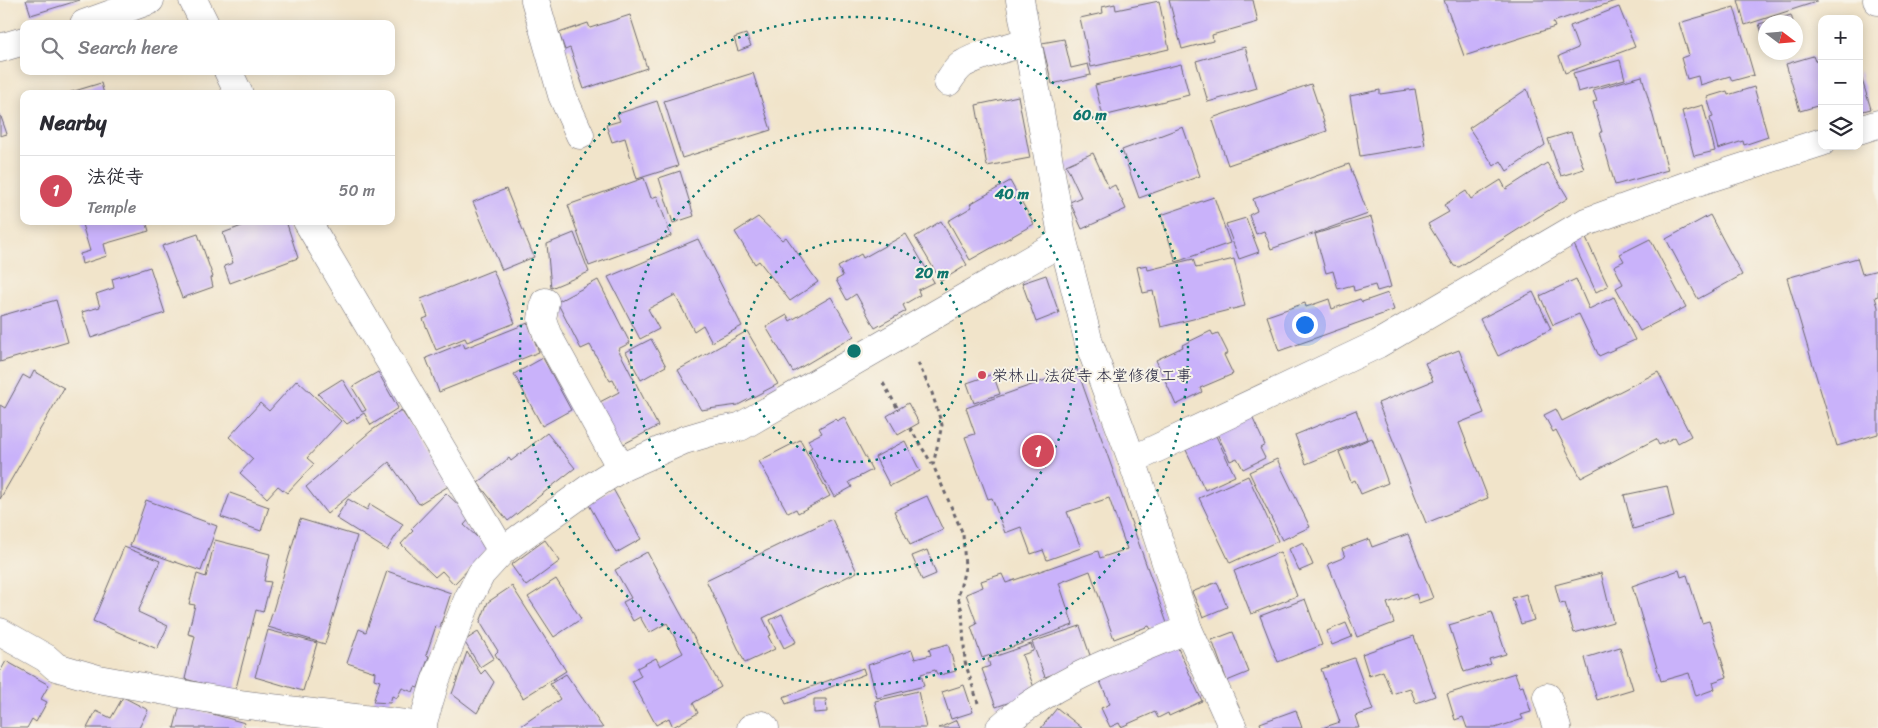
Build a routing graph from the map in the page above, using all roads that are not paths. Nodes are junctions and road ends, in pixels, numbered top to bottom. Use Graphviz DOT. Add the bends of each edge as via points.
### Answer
graph roads {
  1 [pos="150,0"];
  2 [pos="194,0"];
  3 [pos="535,0"];
  4 [pos="1020,0"];
  5 [pos="95,20"];
  6 [pos="203,20"];
  7 [pos="20,42"];
  8 [pos="1027,42"];
  9 [pos="0,48"];
  10 [pos="230,75"];
  11 [pos="948,82"];
  12 [pos="237,90"];
  13 [pos="1878,124"];
  14 [pos="1863,129"];
  15 [pos="580,135"];
  16 [pos="1818,143"];
  17 [pos="309,225"];
  18 [pos="1064,241"];
  19 [pos="545,302"];
  20 [pos="1132,460"];
  21 [pos="621,468"];
  22 [pos="502,551"];
  23 [pos="1188,629"];
  24 [pos="0,632"];
  25 [pos="1547,697"];
  26 [pos="422,727"];
  27 [pos="751,728"];
  28 [pos="765,728"];
  29 [pos="1000,728"];
  30 [pos="1233,728"];
  31 [pos="1557,728"];
  1 -- 5 [label="street"];
  2 -- 6 [label="street"];
  3 -- 15 [label="street" via="562,95"];
  4 -- 8 [label="street"];
  7 -- 9 [label="street"];
  8 -- 11 [label="street" via="963,64"];
  8 -- 18 [label="street"];
  10 -- 12 [label="street"];
  13 -- 14 [label="street"];
  16 -- 20 [label="street" via="1586,222 1378,344"];
  17 -- 22 [label="street"];
  18 -- 20 [label="street" via="1089,344"];
  18 -- 21 [label="street" via="740,427 684,440"];
  19 -- 21 [label="street" via="542,319 547,334"];
  20 -- 23 [label="street"];
  21 -- 22 [label="street"];
  22 -- 26 [label="street" via="480,574 468,598 435,682"];
  23 -- 29 [label="street" via="1066,683 1033,702"];
  23 -- 30 [label="street"];
  24 -- 26 [label="street" via="56,667 98,679 239,704"];
  25 -- 31 [label="street"];
  27 -- 28 [label="street" via="762,725"];
}
